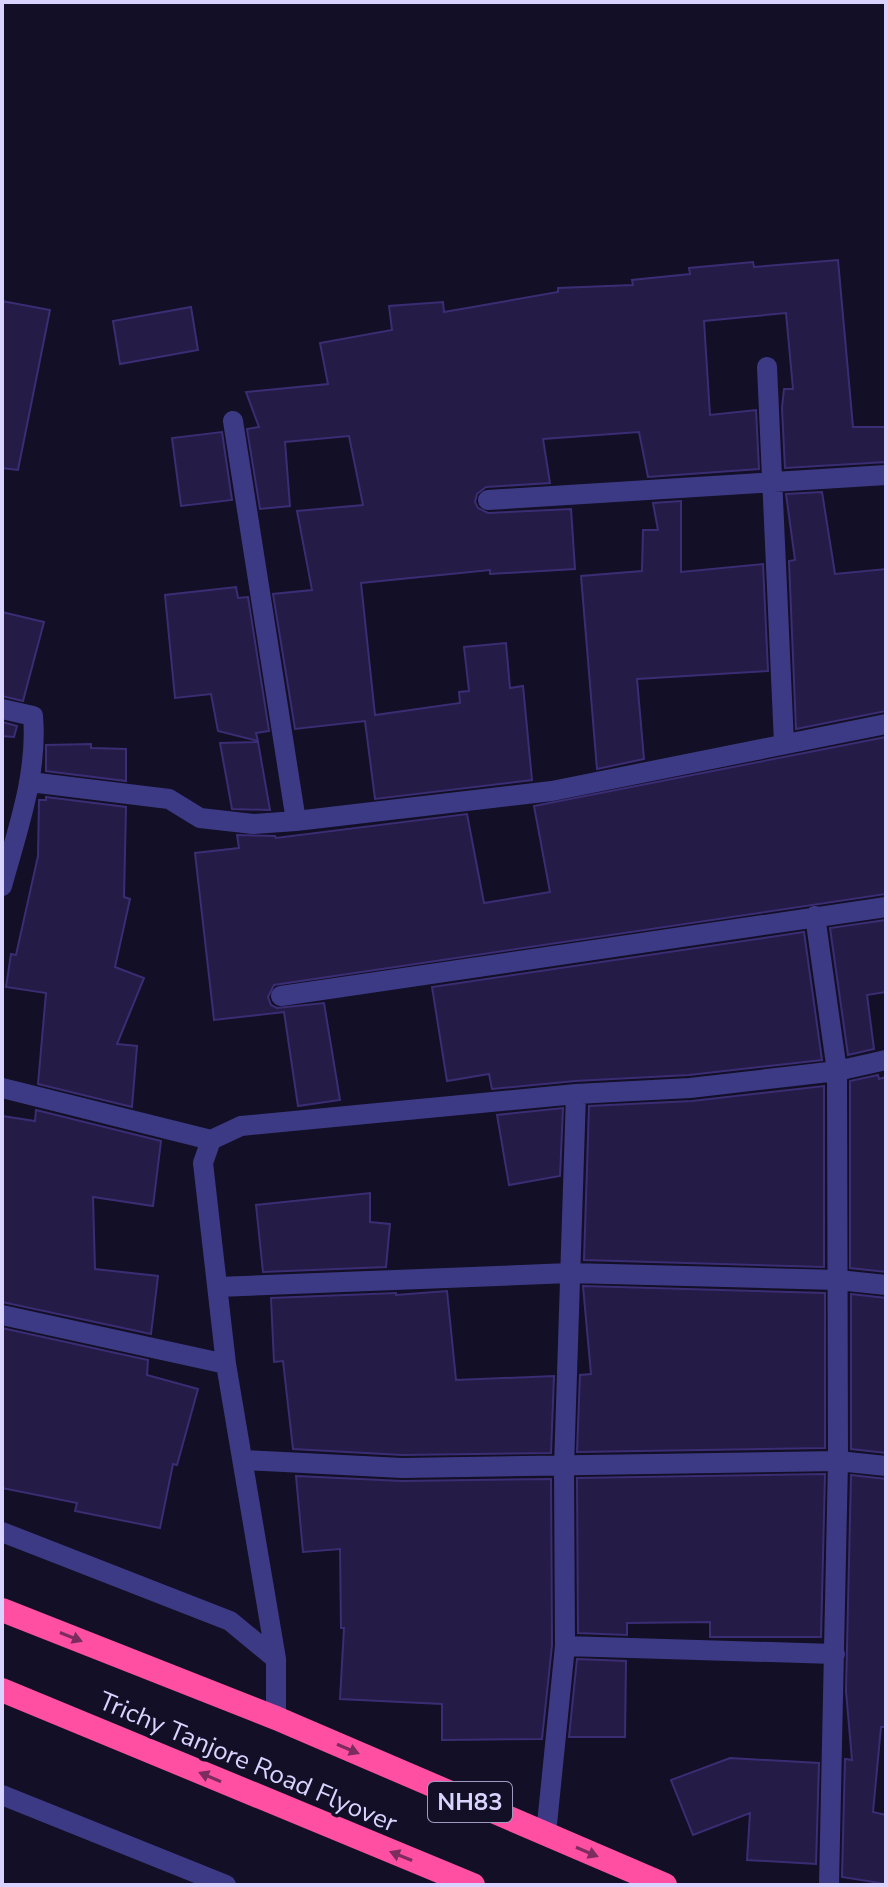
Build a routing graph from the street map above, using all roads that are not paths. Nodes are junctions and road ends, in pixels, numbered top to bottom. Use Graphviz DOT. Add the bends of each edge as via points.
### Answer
graph roads {
  1 [pos="767,367"];
  2 [pos="233,421"];
  3 [pos="886,475"];
  4 [pos="771,481"];
  5 [pos="488,500"];
  6 [pos="2,709"];
  7 [pos="886,724"];
  8 [pos="784,743"];
  9 [pos="30,782"];
  10 [pos="296,821"];
  11 [pos="2,886"];
  12 [pos="886,907"];
  13 [pos="815,916"];
  14 [pos="281,996"];
  15 [pos="886,1060"];
  16 [pos="837,1071"];
  17 [pos="2,1088"];
  18 [pos="576,1094"];
  19 [pos="211,1140"];
  20 [pos="570,1273"];
  21 [pos="838,1280"];
  22 [pos="886,1285"];
  23 [pos="218,1287"];
  24 [pos="2,1315"];
  25 [pos="226,1364"];
  26 [pos="244,1460"];
  27 [pos="838,1461"];
  28 [pos="886,1466"];
  29 [pos="564,1467"];
  30 [pos="2,1532"];
  31 [pos="2,1610"];
  32 [pos="565,1646"];
  33 [pos="835,1654"];
  34 [pos="276,1659"];
  35 [pos="2,1690"];
  36 [pos="276,1718"];
  37 [pos="2,1795"];
  38 [pos="546,1834"];
  39 [pos="226,1885"];
  40 [pos="473,1885"];
  41 [pos="665,1885"];
  42 [pos="829,1885"];
  1 -- 4 [label="street"];
  2 -- 10 [label="street"];
  3 -- 4 [label="street"];
  4 -- 5 [label="street"];
  4 -- 8 [label="street"];
  6 -- 9 [label="street" via="33,716 36,743"];
  7 -- 8 [label="street"];
  8 -- 10 [label="street" via="552,791"];
  9 -- 10 [label="street" via="169,799 200,818 253,824"];
  9 -- 11 [label="street"];
  12 -- 13 [label="street"];
  13 -- 14 [label="street"];
  13 -- 16 [label="street"];
  15 -- 16 [label="street"];
  16 -- 18 [label="street" via="690,1088"];
  16 -- 21 [label="street"];
  17 -- 19 [label="street"];
  18 -- 19 [label="street" via="241,1126"];
  18 -- 20 [label="street"];
  19 -- 23 [label="street" via="203,1163"];
  20 -- 21 [label="street"];
  20 -- 23 [label="street"];
  20 -- 29 [label="street"];
  21 -- 22 [label="street"];
  21 -- 27 [label="street"];
  23 -- 25 [label="street"];
  24 -- 25 [label="street"];
  25 -- 26 [label="street"];
  26 -- 29 [label="street" via="402,1468"];
  26 -- 34 [label="street"];
  27 -- 28 [label="street"];
  27 -- 29 [label="street"];
  27 -- 33 [label="street"];
  29 -- 32 [label="street"];
  30 -- 34 [label="street" via="230,1621"];
  31 -- 36 [label="highway, Trichy Tanjore Road Flyover / NH83, one-way"];
  32 -- 33 [label="street"];
  32 -- 38 [label="street"];
  33 -- 42 [label="street"];
  34 -- 36 [label="street"];
  40 -- 35 [label="highway, Trichy Tanjore Road Flyover, one-way"];
  36 -- 38 [label="highway, NH83, one-way"];
  37 -- 39 [label="street"];
  38 -- 41 [label="highway, NH83, one-way"];
}
